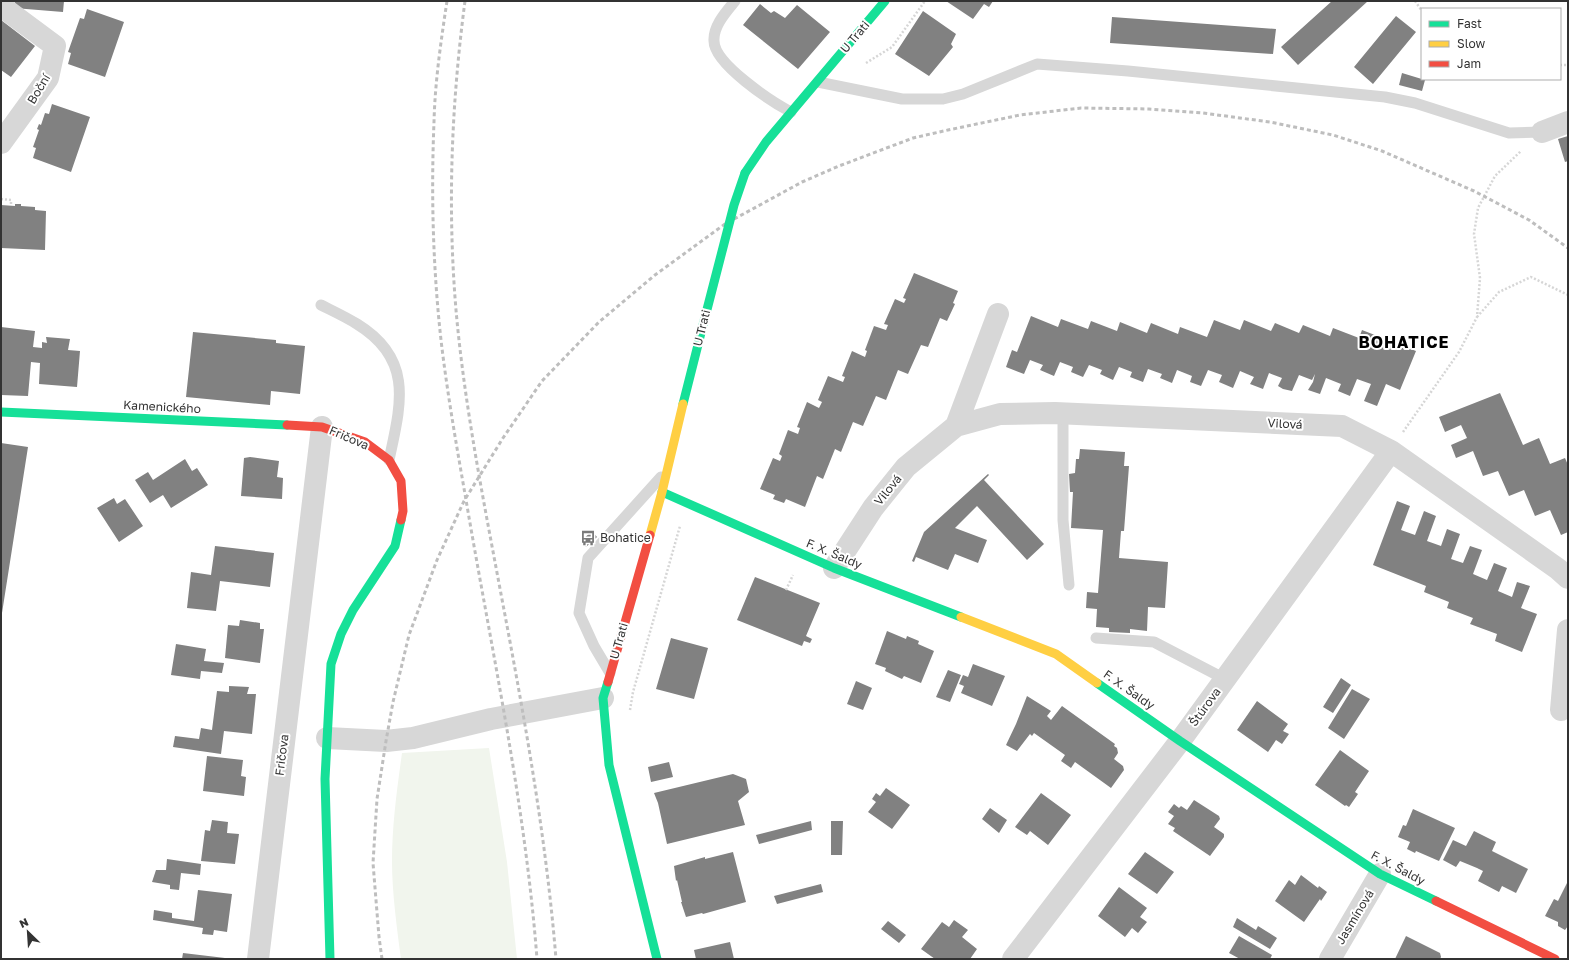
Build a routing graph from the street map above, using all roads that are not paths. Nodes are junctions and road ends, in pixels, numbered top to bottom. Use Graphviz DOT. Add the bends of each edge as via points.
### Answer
graph roads {
  1 [pos="735,1"];
  2 [pos="885,1"];
  3 [pos="1,6"];
  4 [pos="818,82"];
  5 [pos="791,112"];
  6 [pos="1568,122"];
  7 [pos="1542,132"];
  8 [pos="1,143"];
  9 [pos="321,306"];
  10 [pos="998,314"];
  11 [pos="1,412"];
  12 [pos="1063,413"];
  13 [pos="956,426"];
  14 [pos="322,427"];
  15 [pos="1391,451"];
  16 [pos="389,460"];
  17 [pos="666,472"];
  18 [pos="662,492"];
  19 [pos="834,568"];
  20 [pos="1568,578"];
  21 [pos="1069,585"];
  22 [pos="1568,630"];
  23 [pos="1096,638"];
  24 [pos="610,673"];
  25 [pos="1225,679"];
  26 [pos="603,698"];
  27 [pos="1560,710"];
  28 [pos="327,738"];
  29 [pos="1180,741"];
  30 [pos="1380,874"];
  31 [pos="258,959"];
  32 [pos="330,959"];
  33 [pos="657,959"];
  34 [pos="1013,959"];
  35 [pos="1330,959"];
  36 [pos="1555,959"];
  1 -- 5 [label="lane" via="719,21 714,41 719,56 751,86"];
  2 -- 4 [label="street, U Trati"];
  3 -- 8 [label="street, Boční" via="55,46 48,78"];
  4 -- 5 [label="street, U Trati"];
  4 -- 7 [label="lane" via="902,99 943,99 963,94 1037,64 1385,97 1415,103 1509,133"];
  5 -- 17 [label="street, U Trati, bridge" via="745,173 734,204"];
  6 -- 7 [label="street"];
  9 -- 16 [label="lane" via="357,324 378,339 394,364 400,383 398,415"];
  10 -- 13 [label="street, Vilová"];
  11 -- 14 [label="street, Kamenického"];
  12 -- 13 [label="street, Vilová" via="1000,414"];
  12 -- 15 [label="street, Vilová" via="1342,426"];
  12 -- 21 [label="lane" via="1063,520"];
  13 -- 19 [label="street, Vilová" via="906,468 873,508"];
  14 -- 16 [label="street, Fričova" via="365,442"];
  14 -- 31 [label="street, Fričova"];
  15 -- 20 [label="street, Vilová"];
  15 -- 25 [label="street, Štúrova"];
  16 -- 28 [label="street, Fričova" via="401,481 403,512 395,546 353,610 341,634 331,664"];
  17 -- 18 [label="street, U Trati"];
  17 -- 24 [label="lane" via="588,558 579,613"];
  18 -- 19 [label="street, F. X. Šaldy"];
  18 -- 24 [label="street, U Trati"];
  19 -- 29 [label="street, F. X. Šaldy" via="1056,654"];
  22 -- 27 [label="street"];
  23 -- 25 [label="lane" via="1154,642"];
  24 -- 26 [label="street, U Trati"];
  25 -- 29 [label="street, Štúrova"];
  26 -- 28 [label="street" via="491,719 413,738"];
  26 -- 33 [label="street, U Trati" via="609,765"];
  28 -- 32 [label="street, Fričova" via="325,779"];
  29 -- 30 [label="street, F. X. Šaldy"];
  29 -- 34 [label="street, Štúrova"];
  30 -- 35 [label="street, Jasmínová"];
  30 -- 36 [label="street, F. X. Šaldy"];
}
